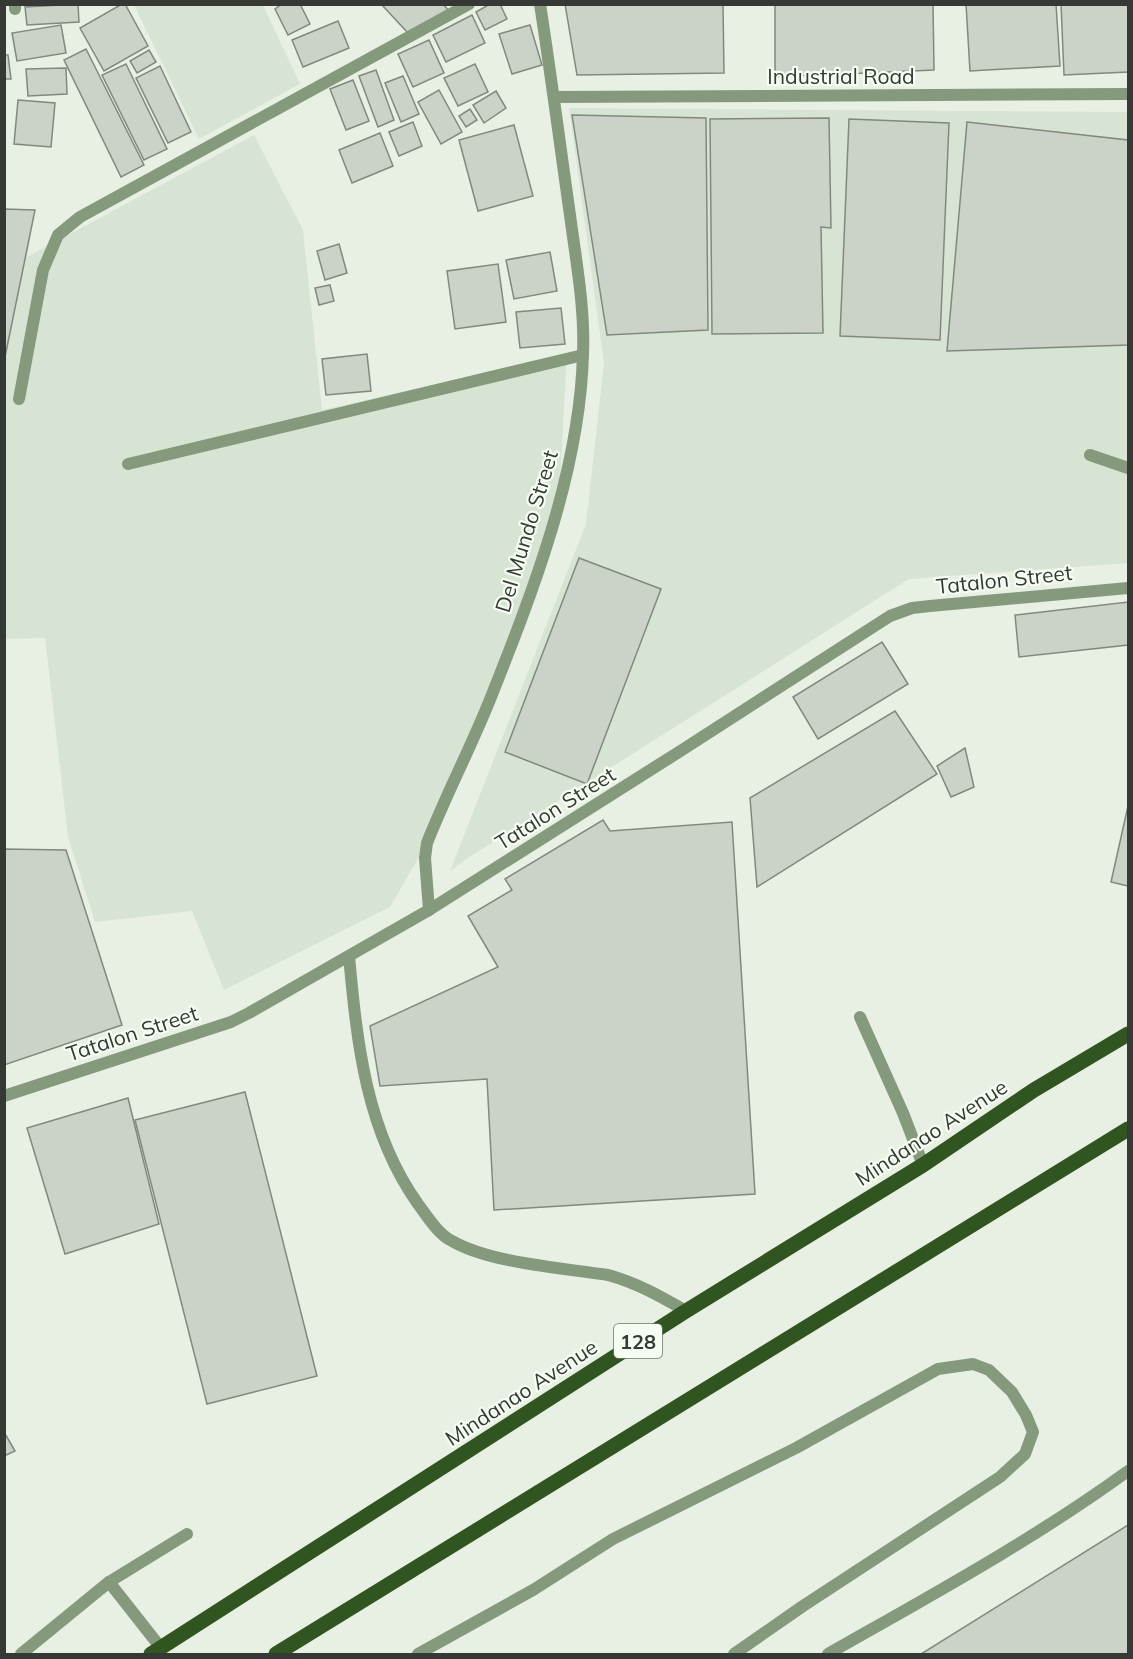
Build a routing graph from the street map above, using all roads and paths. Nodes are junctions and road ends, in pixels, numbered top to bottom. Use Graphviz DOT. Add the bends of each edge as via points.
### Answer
graph roads {
  1 [pos="469,4"];
  2 [pos="540,4"];
  3 [pos="1128,94"];
  4 [pos="554,97"];
  5 [pos="583,355"];
  6 [pos="19,399"];
  7 [pos="1090,455"];
  8 [pos="128,464"];
  9 [pos="1128,468"];
  10 [pos="1128,588"];
  11 [pos="429,910"];
  12 [pos="349,956"];
  13 [pos="860,1017"];
  14 [pos="1128,1034"];
  15 [pos="4,1096"];
  16 [pos="1128,1129"];
  17 [pos="923,1165"];
  18 [pos="686,1311"];
  19 [pos="1128,1471"];
  20 [pos="186,1534"];
  21 [pos="109,1582"];
  22 [pos="156,1651"];
  23 [pos="741,1652"];
  24 [pos="21,1654"];
  25 [pos="276,1654"];
  26 [pos="418,1654"];
  27 [pos="828,1654"];
  1 -- 6 [label="street" via="80,217 58,235 43,270"];
  2 -- 4 [label="street, Del Mundo Street"];
  3 -- 4 [label="street, Industrial Road"];
  4 -- 5 [label="street, Del Mundo Street" via="581,299"];
  5 -- 8 [label="street"];
  5 -- 11 [label="street, Del Mundo Street" via="574,442 539,567 488,703 427,843 424,858"];
  7 -- 9 [label="street"];
  10 -- 11 [label="street, Tatalon Street" via="912,608 890,616"];
  11 -- 12 [label="street, Tatalon Street"];
  12 -- 15 [label="street, Tatalon Street" via="231,1022"];
  12 -- 18 [label="street" via="359,1051 387,1152 409,1191 449,1240 499,1258 625,1280"];
  13 -- 17 [label="street"];
  14 -- 17 [label="main road, Mindanao Avenue / 128" via="1034,1090"];
  16 -- 25 [label="main road"];
  17 -- 18 [label="main road, Mindanao Avenue / 128"];
  18 -- 22 [label="main road, Mindanao Avenue / 128"];
  19 -- 27 [label="street" via="1005,1552"];
  20 -- 21 [label="street"];
  21 -- 22 [label="street"];
  21 -- 24 [label="street"];
  23 -- 26 [label="street" via="1000,1477 1024,1454 1033,1432 1012,1392 989,1370 973,1364 938,1369 795,1448 613,1539 534,1590"];
}
